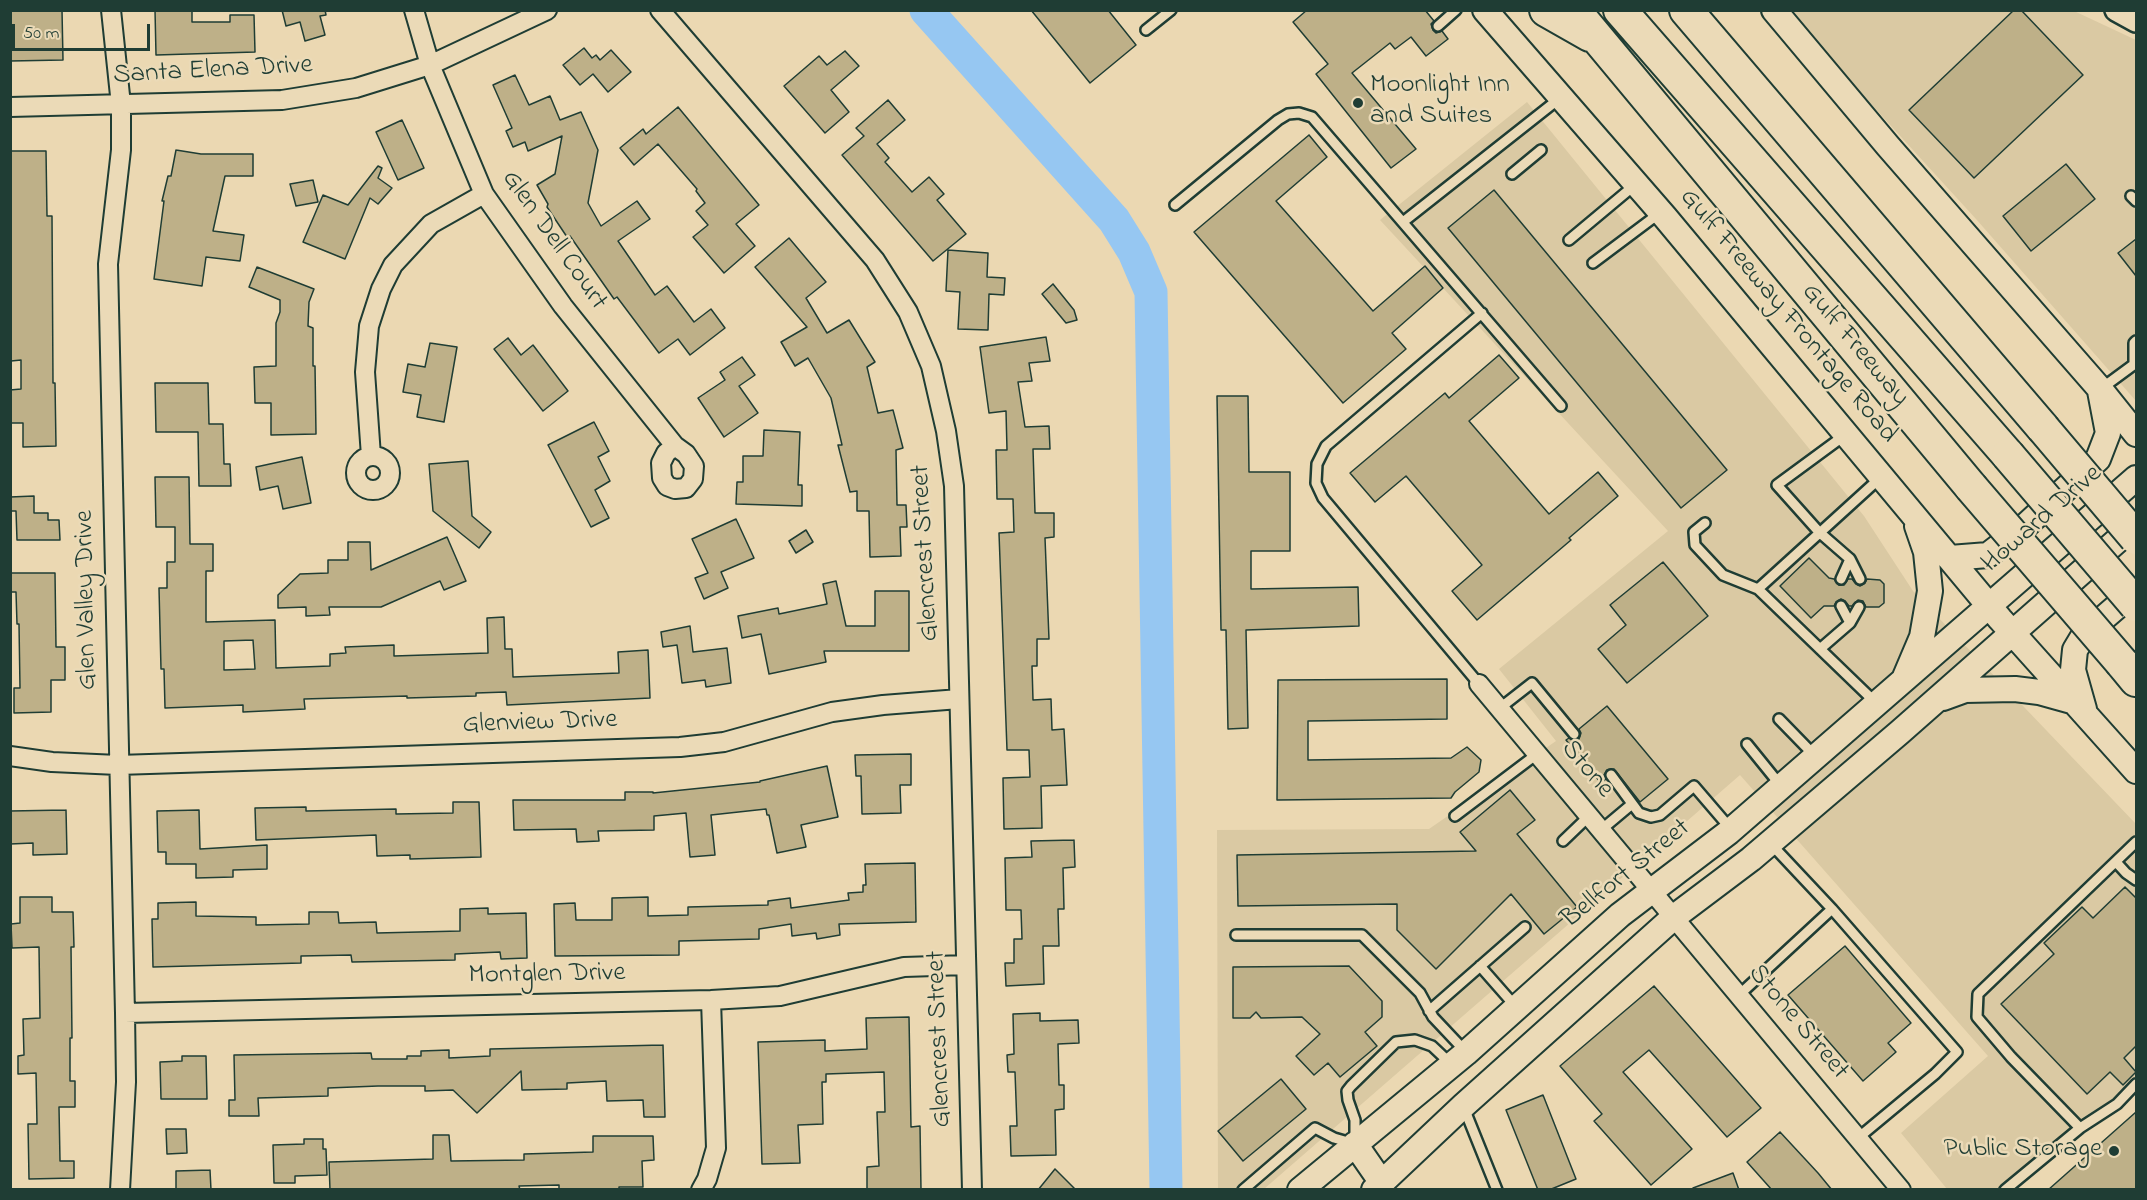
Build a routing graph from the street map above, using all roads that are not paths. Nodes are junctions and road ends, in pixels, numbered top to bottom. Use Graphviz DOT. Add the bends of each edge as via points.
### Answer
graph roads {
  1 [pos="111,10"];
  2 [pos="414,10"];
  3 [pos="547,10"];
  4 [pos="660,10"];
  5 [pos="1171,10"];
  6 [pos="1456,10"];
  7 [pos="1485,10"];
  8 [pos="1546,10"];
  9 [pos="1574,10"];
  10 [pos="1620,10"];
  11 [pos="1774,10"];
  12 [pos="2116,10"];
  13 [pos="1688,13"];
  14 [pos="2136,21"];
  15 [pos="1438,26"];
  16 [pos="1146,30"];
  17 [pos="1601,41"];
  18 [pos="430,65"];
  19 [pos="1560,98"];
  20 [pos="120,105"];
  21 [pos="10,107"];
  22 [pos="1541,150"];
  23 [pos="1512,174"];
  24 [pos="1636,184"];
  25 [pos="484,194"];
  26 [pos="1174,205"];
  27 [pos="1661,212"];
  28 [pos="1403,222"];
  29 [pos="1569,240"];
  30 [pos="1593,263"];
  31 [pos="1482,313"];
  32 [pos="2136,341"];
  33 [pos="2135,363"];
  34 [pos="2100,389"];
  35 [pos="1561,406"];
  36 [pos="2136,434"];
  37 [pos="1845,435"];
  38 [pos="675,446"];
  39 [pos="371,456"];
  40 [pos="2136,477"];
  41 [pos="1881,478"];
  42 [pos="1913,516"];
  43 [pos="1705,523"];
  44 [pos="2136,524"];
  45 [pos="1819,532"];
  46 [pos="2136,538"];
  47 [pos="1950,558"];
  48 [pos="1850,559"];
  49 [pos="1841,579"];
  50 [pos="1860,579"];
  51 [pos="1758,589"];
  52 [pos="2136,590"];
  53 [pos="2136,605"];
  54 [pos="1841,606"];
  55 [pos="1859,607"];
  56 [pos="1990,607"];
  57 [pos="1850,623"];
  58 [pos="2013,633"];
  59 [pos="1820,649"];
  60 [pos="2129,671"];
  61 [pos="1903,682"];
  62 [pos="1479,684"];
  63 [pos="959,699"];
  64 [pos="1935,701"];
  65 [pos="1877,704"];
  66 [pos="1500,708"];
  67 [pos="2080,708"];
  68 [pos="1779,719"];
  69 [pos="1574,734"];
  70 [pos="1748,744"];
  71 [pos="1538,754"];
  72 [pos="10,756"];
  73 [pos="1816,757"];
  74 [pos="118,765"];
  75 [pos="2136,771"];
  76 [pos="1611,775"];
  77 [pos="1781,786"];
  78 [pos="1632,804"];
  79 [pos="1455,816"];
  80 [pos="1595,823"];
  81 [pos="1732,830"];
  82 [pos="1563,842"];
  83 [pos="2136,842"];
  84 [pos="1770,843"];
  85 [pos="2116,862"];
  86 [pos="2136,880"];
  87 [pos="1651,890"];
  88 [pos="1832,909"];
  89 [pos="1674,917"];
  90 [pos="1525,927"];
  91 [pos="1236,936"];
  92 [pos="966,965"];
  93 [pos="1480,966"];
  94 [pos="1739,995"];
  95 [pos="711,999"];
  96 [pos="1517,1007"];
  97 [pos="1430,1011"];
  98 [pos="125,1013"];
  99 [pos="1459,1059"];
  100 [pos="2136,1084"];
  101 [pos="1463,1106"];
  102 [pos="2080,1128"];
  103 [pos="1858,1138"];
  104 [pos="1355,1144"];
  105 [pos="1381,1187"];
  106 [pos="120,1190"];
  107 [pos="701,1190"];
  108 [pos="972,1190"];
  109 [pos="1243,1190"];
  110 [pos="1300,1190"];
  111 [pos="1497,1190"];
  112 [pos="1901,1190"];
  113 [pos="2005,1190"];
  1 -- 20 [label="street, Glen Valley Drive"];
  2 -- 18 [label="street, Glen Dell Court"];
  3 -- 18 [label="street, Santa Elena Drive"];
  4 -- 63 [label="street, Glencrest Street" via="875,260 908,312 932,366 954,486"];
  5 -- 16 [label="lane"];
  6 -- 15 [label="lane"];
  7 -- 19 [label="main road, Gulf Freeway Frontage Road"];
  8 -- 17 [label="highway"];
  9 -- 17 [label="highway, Gulf Freeway"];
  10 -- 53 [label="highway, Gulf Freeway, bridge"];
  11 -- 34 [label="main road"];
  12 -- 14 [label="street"];
  13 -- 46 [label="highway, bridge"];
  17 -- 60 [label="highway, Gulf Freeway, bridge"];
  18 -- 20 [label="street, Santa Elena Drive" via="356,88 282,100"];
  18 -- 25 [label="street, Glen Dell Court"];
  19 -- 24 [label="main road, Gulf Freeway Frontage Road"];
  19 -- 28 [label="lane"];
  20 -- 21 [label="street, Santa Elena Drive"];
  20 -- 74 [label="street, Glen Valley Drive" via="120,150 108,264"];
  22 -- 23 [label="lane"];
  24 -- 27 [label="main road, Gulf Freeway Frontage Road"];
  24 -- 29 [label="lane"];
  25 -- 38 [label="street, Glen Dell Court" via="563,306"];
  25 -- 39 [label="street" via="431,224 393,265 381,289 369,326 365,372"];
  26 -- 28 [label="lane" via="1278,120 1299,113 1312,117"];
  27 -- 30 [label="lane"];
  27 -- 37 [label="main road, Gulf Freeway Frontage Road"];
  28 -- 31 [label="lane"];
  31 -- 35 [label="lane"];
  31 -- 62 [label="lane" via="1326,446 1317,464 1316,483 1323,498"];
  32 -- 33 [label="lane"];
  33 -- 34 [label="lane"];
  34 -- 36 [label="main road"];
  34 -- 47 [label="main road" via="2108,433 2098,459 1988,555"];
  37 -- 41 [label="main road, Gulf Freeway Frontage Road"];
  37 -- 45 [label="lane" via="1777,485"];
  40 -- 56 [label="main road, Howard Drive"];
  41 -- 42 [label="main road, Gulf Freeway Frontage Road"];
  41 -- 45 [label="lane"];
  42 -- 47 [label="main road, Gulf Freeway Frontage Road"];
  42 -- 61 [label="main road" via="1926,552 1931,584 1922,638"];
  43 -- 51 [label="lane" via="1694,532 1695,545 1723,575"];
  44 -- 58 [label="main road"];
  45 -- 48 [label="lane"];
  45 -- 51 [label="lane"];
  47 -- 56 [label="main road, Gulf Freeway Frontage Road"];
  48 -- 49 [label="lane"];
  48 -- 50 [label="lane"];
  51 -- 59 [label="lane"];
  52 -- 67 [label="main road" via="2084,635 2075,650 2073,670"];
  54 -- 57 [label="lane"];
  55 -- 57 [label="lane"];
  56 -- 58 [label="main road, Gulf Freeway Frontage Road"];
  56 -- 61 [label="main road, Bellfort Street"];
  57 -- 59 [label="lane"];
  58 -- 64 [label="main road"];
  58 -- 67 [label="main road, Gulf Freeway Frontage Road"];
  59 -- 65 [label="lane"];
  61 -- 65 [label="main road, Bellfort Street"];
  62 -- 66 [label="street, Stone"];
  63 -- 74 [label="street, Glenview Drive" via="832,712 724,742 680,747"];
  63 -- 92 [label="street, Glencrest Street"];
  64 -- 67 [label="main road" via="1965,690 2015,689 2039,692"];
  64 -- 84 [label="main road"];
  65 -- 73 [label="main road, Bellfort Street"];
  66 -- 69 [label="lane" via="1532,683"];
  66 -- 71 [label="street, Stone"];
  67 -- 75 [label="main road, Gulf Freeway Frontage Road"];
  68 -- 73 [label="lane"];
  70 -- 77 [label="lane"];
  71 -- 79 [label="lane"];
  71 -- 80 [label="street, Stone"];
  72 -- 74 [label="street, Glenview Drive"];
  73 -- 77 [label="main road, Bellfort Street"];
  74 -- 98 [label="street, Glen Valley Drive"];
  76 -- 78 [label="lane"];
  77 -- 81 [label="main road, Bellfort Street"];
  78 -- 80 [label="lane"];
  78 -- 81 [label="lane" via="1639,813 1660,815 1695,786"];
  80 -- 82 [label="lane"];
  80 -- 87 [label="street, Stone"];
  81 -- 87 [label="main road, Bellfort Street"];
  83 -- 85 [label="lane"];
  84 -- 88 [label="lane"];
  84 -- 89 [label="main road"];
  85 -- 86 [label="lane"];
  85 -- 102 [label="lane" via="1978,994 1977,1017"];
  87 -- 89 [label="street, Stone Street"];
  87 -- 96 [label="main road, Bellfort Street"];
  88 -- 94 [label="lane"];
  88 -- 103 [label="lane" via="1957,1052"];
  89 -- 94 [label="street, Stone Street"];
  89 -- 101 [label="main road"];
  90 -- 93 [label="lane"];
  91 -- 97 [label="lane" via="1362,934 1420,993"];
  92 -- 95 [label="street, Montglen Drive" via="904,967 780,996"];
  92 -- 108 [label="street, Glencrest Street"];
  93 -- 96 [label="lane"];
  93 -- 97 [label="lane"];
  94 -- 103 [label="street, Stone Street"];
  95 -- 98 [label="street, Montglen Drive"];
  95 -- 107 [label="street" via="716,1148"];
  96 -- 99 [label="main road, Bellfort Street"];
  97 -- 99 [label="lane"];
  98 -- 106 [label="street, Glen Valley Drive"];
  99 -- 104 [label="main road, Bellfort Street"];
  99 -- 104 [label="lane" via="1415,1040 1396,1042 1347,1091 1355,1120"];
  100 -- 102 [label="lane" via="2116,1104"];
  101 -- 105 [label="main road"];
  101 -- 111 [label="lane"];
  102 -- 113 [label="lane"];
  103 -- 112 [label="street, Stone Street"];
  104 -- 105 [label="main road"];
  104 -- 109 [label="lane" via="1315,1128"];
  104 -- 110 [label="main road, Bellfort Street"];
}
